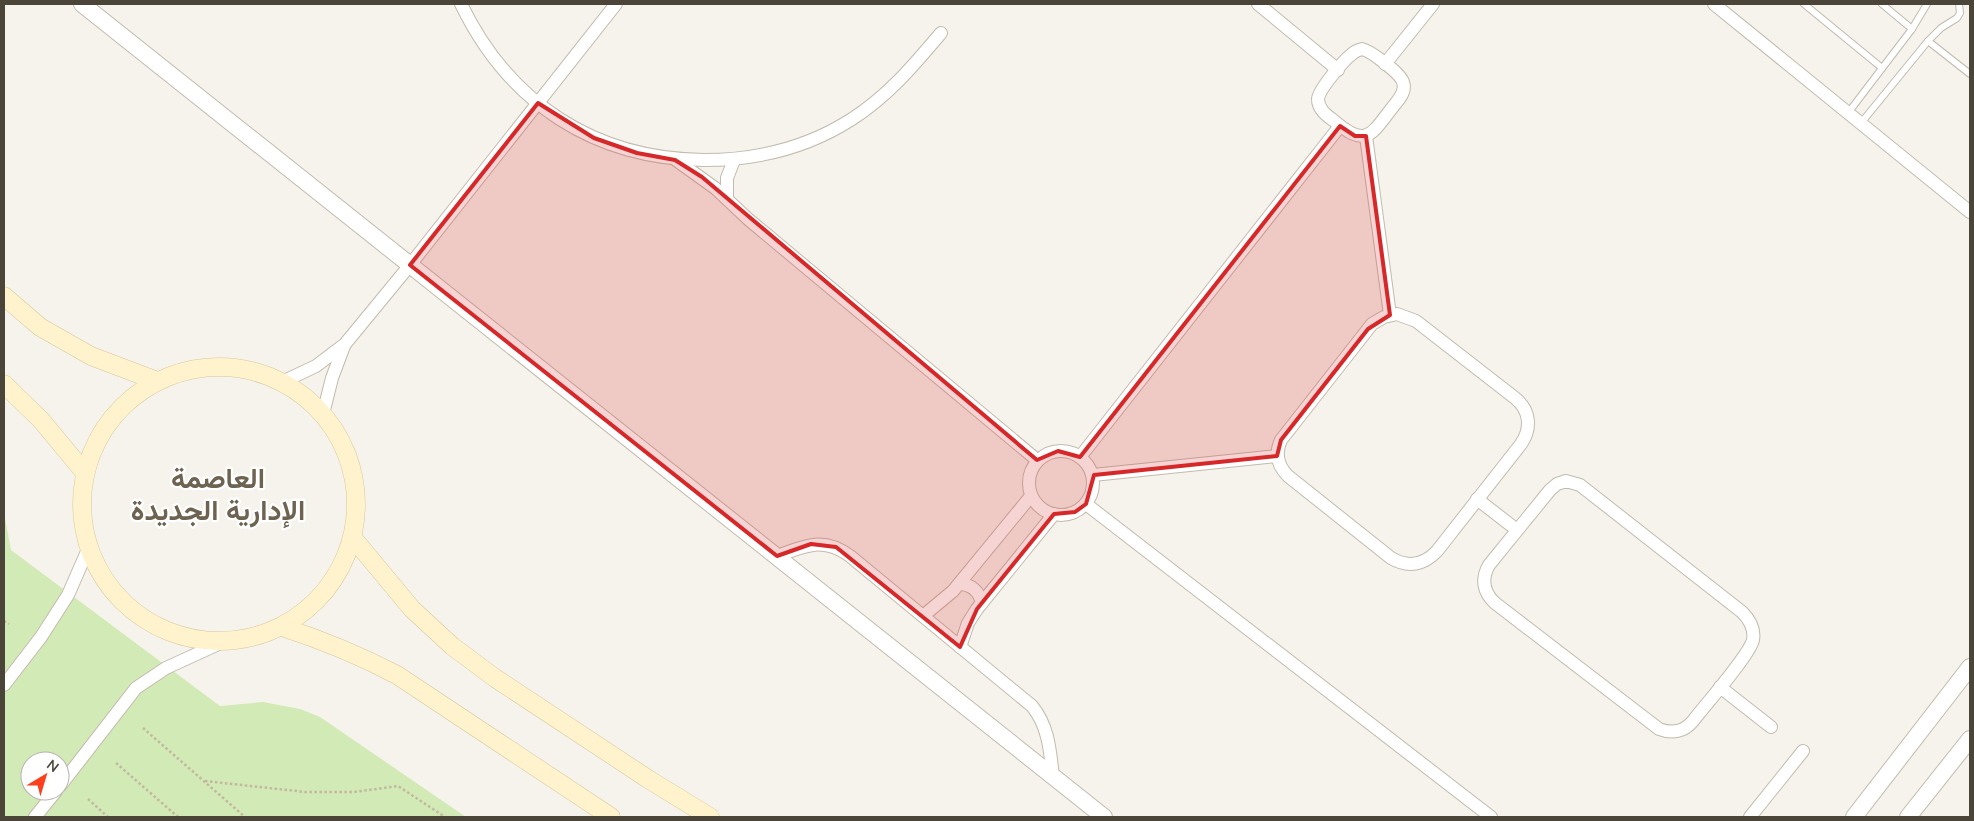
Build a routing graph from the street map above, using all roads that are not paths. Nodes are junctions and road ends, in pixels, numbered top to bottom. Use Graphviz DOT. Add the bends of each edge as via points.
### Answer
graph roads {
  1 [pos="82,4"];
  2 [pos="461,4"];
  3 [pos="616,4"];
  4 [pos="1258,4"];
  5 [pos="1433,4"];
  6 [pos="1714,4"];
  7 [pos="1804,4"];
  8 [pos="1882,4"];
  9 [pos="1927,4"];
  10 [pos="1959,4"];
  11 [pos="1912,29"];
  12 [pos="941,33"];
  13 [pos="1928,41"];
  14 [pos="1385,64"];
  15 [pos="1882,68"];
  16 [pos="1338,70"];
  17 [pos="1970,74"];
  18 [pos="538,103"];
  19 [pos="1848,113"];
  20 [pos="1861,123"];
  21 [pos="1340,126"];
  22 [pos="1366,136"];
  23 [pos="675,160"];
  24 [pos="734,160"];
  25 [pos="727,198"];
  26 [pos="1970,212"];
  27 [pos="410,265"];
  28 [pos="4,296"];
  29 [pos="1390,315"];
  30 [pos="345,344"];
  31 [pos="156,381"];
  32 [pos="282,382"];
  33 [pos="4,384"];
  34 [pos="323,414"];
  35 [pos="1277,456"];
  36 [pos="1080,457"];
  37 [pos="1037,460"];
  38 [pos="84,473"];
  39 [pos="1093,475"];
  40 [pos="1031,496"];
  41 [pos="1477,499"];
  42 [pos="1086,504"];
  43 [pos="1054,514"];
  44 [pos="1518,530"];
  45 [pos="353,538"];
  46 [pos="89,548"];
  47 [pos="777,556"];
  48 [pos="959,584"];
  49 [pos="982,603"];
  50 [pos="923,616"];
  51 [pos="282,627"];
  52 [pos="225,641"];
  53 [pos="960,647"];
  54 [pos="1970,667"];
  55 [pos="4,685"];
  56 [pos="1720,687"];
  57 [pos="1771,726"];
  58 [pos="1970,739"];
  59 [pos="1803,751"];
  60 [pos="70,773"];
  61 [pos="1053,777"];
  62 [pos="48,801"];
  63 [pos="36,817"];
  64 [pos="611,817"];
  65 [pos="710,817"];
  66 [pos="1104,817"];
  67 [pos="1491,817"];
  68 [pos="1750,817"];
  69 [pos="1854,817"];
  70 [pos="1908,817"];
  1 -- 27 [label="street"];
  2 -- 18 [label="street" via="495,60"];
  3 -- 18 [label="street"];
  4 -- 16 [label="street"];
  5 -- 14 [label="street"];
  6 -- 19 [label="street"];
  7 -- 15 [label="lane"];
  8 -- 11 [label="lane"];
  9 -- 11 [label="lane"];
  10 -- 13 [label="lane" via="1957,18"];
  11 -- 15 [label="lane"];
  12 -- 24 [label="street" via="892,89 852,120 790,148"];
  13 -- 17 [label="lane"];
  13 -- 20 [label="lane"];
  14 -- 16 [label="street" via="1362,49 1353,52"];
  14 -- 22 [label="street" via="1401,78 1404,91"];
  15 -- 19 [label="lane"];
  16 -- 21 [label="street" via="1321,90 1318,100 1321,110"];
  18 -- 23 [label="street" via="594,138 638,153"];
  18 -- 27 [label="street"];
  19 -- 20 [label="street"];
  20 -- 26 [label="street"];
  21 -- 22 [label="street" via="1355,136"];
  21 -- 36 [label="street"];
  22 -- 29 [label="street"];
  23 -- 24 [label="street"];
  23 -- 25 [label="street"];
  24 -- 25 [label="street" via="727,178"];
  25 -- 37 [label="street" via="756,226"];
  27 -- 30 [label="street"];
  27 -- 47 [label="street"];
  28 -- 31 [label="main road" via="40,327 91,356"];
  29 -- 35 [label="street" via="1368,329 1281,440"];
  29 -- 41 [label="street" via="1404,315 1416,321 1525,409 1528,423 1525,438"];
  30 -- 32 [label="street" via="316,366"];
  30 -- 34 [label="street"];
  31 -- 32 [label="main road" via="210,366 247,369"];
  31 -- 38 [label="main road" via="128,400 110,419 96,441"];
  32 -- 34 [label="main road"];
  33 -- 38 [label="main road" via="42,420"];
  34 -- 45 [label="main road" via="344,446 355,482"];
  35 -- 39 [label="street"];
  35 -- 41 [label="street" via="1280,467 1288,476 1391,558 1405,564 1419,563 1432,556"];
  36 -- 37 [label="street" via="1058,450"];
  36 -- 39 [label="street"];
  37 -- 40 [label="street" via="1028,481"];
  38 -- 46 [label="main road" via="82,511"];
  39 -- 42 [label="street" via="1092,490"];
  40 -- 43 [label="street" via="1040,508"];
  40 -- 48 [label="street"];
  41 -- 44 [label="street"];
  42 -- 43 [label="street" via="1075,512"];
  42 -- 67 [label="street"];
  43 -- 49 [label="street"];
  44 -- 56 [label="street" via="1489,565 1484,576 1487,594 1502,609 1665,732 1678,732 1689,726"];
  44 -- 56 [label="street" via="1553,486 1571,481 1584,488 1749,620 1753,636 1750,647"];
  45 -- 51 [label="main road" via="327,590 306,611"];
  45 -- 65 [label="main road" via="412,609 452,646 503,683"];
  46 -- 52 [label="main road" via="106,582 119,598 150,622 186,637"];
  46 -- 55 [label="street" via="68,596"];
  47 -- 50 [label="street" via="811,544 836,547"];
  47 -- 61 [label="street"];
  48 -- 49 [label="street" via="974,589"];
  48 -- 50 [label="street"];
  49 -- 53 [label="street" via="968,623"];
  50 -- 53 [label="street"];
  51 -- 52 [label="main road" via="254,637"];
  51 -- 64 [label="main road" via="337,646 397,675"];
  52 -- 60 [label="street" via="166,668 136,688"];
  53 -- 61 [label="street" via="1037,712 1048,735"];
  54 -- 69 [label="street"];
  56 -- 57 [label="street"];
  58 -- 70 [label="street"];
  59 -- 68 [label="street"];
  61 -- 66 [label="street"];
  62 -- 63 [label="street"];
}
